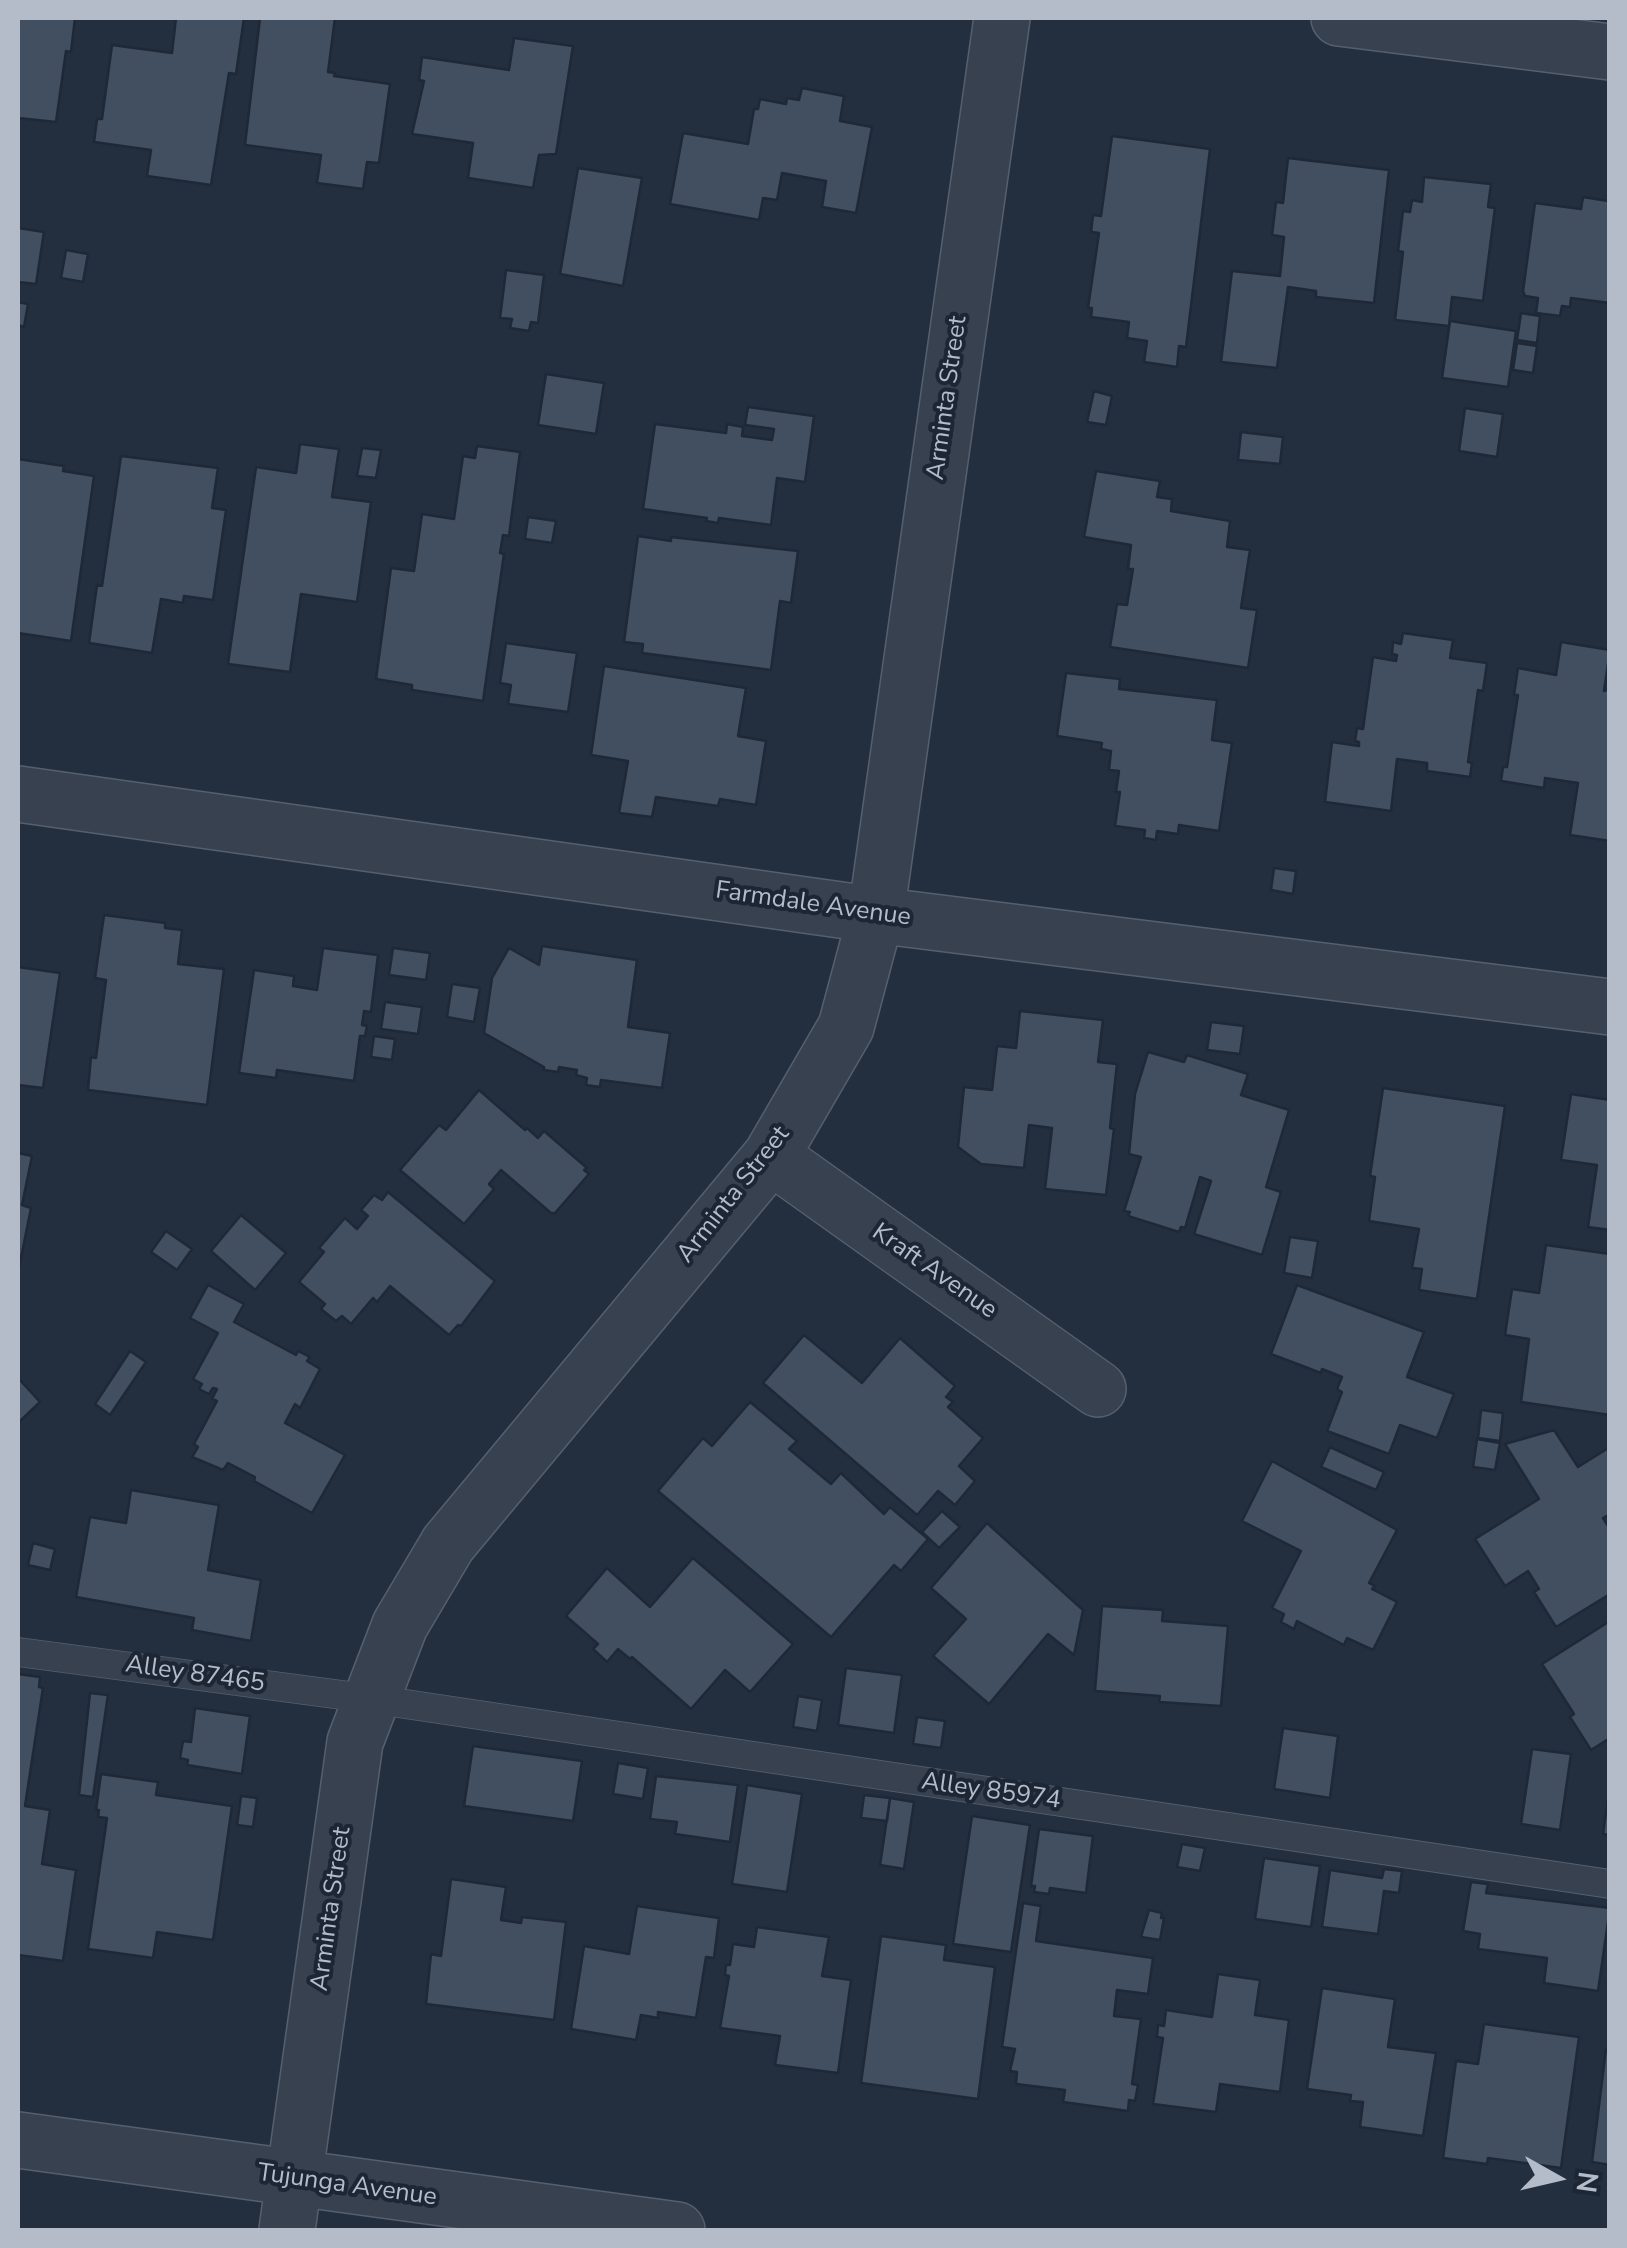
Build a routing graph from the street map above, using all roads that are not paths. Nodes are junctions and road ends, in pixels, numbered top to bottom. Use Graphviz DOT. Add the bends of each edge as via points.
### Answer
graph roads {
  1 [pos="1002,18"];
  2 [pos="1338,18"];
  3 [pos="1610,52"];
  4 [pos="18,794"];
  5 [pos="876,914"];
  6 [pos="1610,1007"];
  7 [pos="770,1156"];
  8 [pos="1098,1389"];
  9 [pos="18,1652"];
  10 [pos="372,1699"];
  11 [pos="1610,1884"];
  12 [pos="18,2140"];
  13 [pos="290,2205"];
  14 [pos="678,2230"];
  1 -- 5 [label="street, Arminta Street"];
  2 -- 3 [label="street"];
  4 -- 5 [label="street, Farmdale Avenue"];
  5 -- 6 [label="street, Farmdale Avenue"];
  5 -- 7 [label="street, Arminta Street" via="846,1027"];
  7 -- 8 [label="street, Kraft Avenue"];
  7 -- 10 [label="street, Arminta Street" via="448,1544 400,1625"];
  9 -- 10 [label="lane, Alley 87465"];
  10 -- 11 [label="lane, Alley 85974"];
  10 -- 13 [label="street, Arminta Street" via="356,1742"];
  12 -- 13 [label="street, Tujunga Avenue"];
  13 -- 14 [label="street, Tujunga Avenue"];
}
